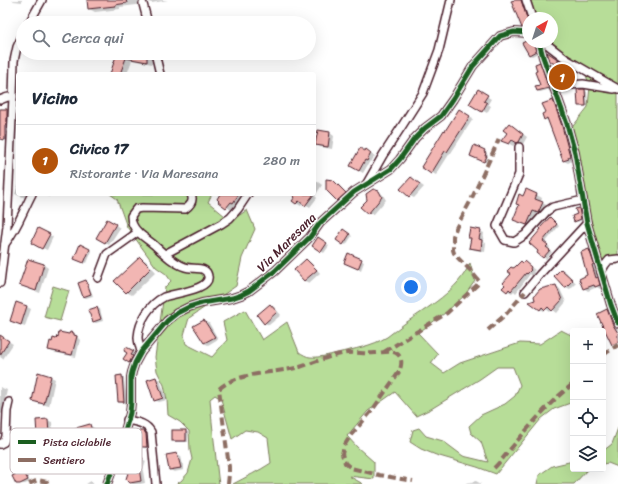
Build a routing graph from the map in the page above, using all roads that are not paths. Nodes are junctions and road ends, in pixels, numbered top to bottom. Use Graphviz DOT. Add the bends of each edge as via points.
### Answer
graph roads {
  1 [pos="42,0"];
  2 [pos="451,0"];
  3 [pos="526,0"];
  4 [pos="143,4"];
  5 [pos="530,12"];
  6 [pos="33,16"];
  7 [pos="146,16"];
  8 [pos="522,33"];
  9 [pos="541,48"];
  10 [pos="552,48"];
  11 [pos="16,51"];
  12 [pos="157,60"];
  13 [pos="160,72"];
  14 [pos="554,88"];
  15 [pos="618,89"];
  16 [pos="13,97"];
  17 [pos="0,100"];
  18 [pos="520,147"];
  19 [pos="366,184"];
  20 [pos="31,196"];
  21 [pos="192,196"];
  22 [pos="247,196"];
  23 [pos="583,200"];
  24 [pos="23,211"];
  25 [pos="587,222"];
  26 [pos="5,224"];
  27 [pos="138,232"];
  28 [pos="5,244"];
  29 [pos="165,254"];
  30 [pos="618,260"];
  31 [pos="601,272"];
  32 [pos="98,278"];
  33 [pos="0,283"];
  34 [pos="526,292"];
  35 [pos="618,323"];
  36 [pos="141,352"];
  37 [pos="9,402"];
  38 [pos="128,420"];
  39 [pos="126,428"];
  40 [pos="0,444"];
  41 [pos="111,474"];
  42 [pos="107,484"];
  43 [pos="156,484"];
  1 -- 6 [label="street"];
  2 -- 19 [label="street" via="439,50 423,93"];
  3 -- 5 [label="street"];
  4 -- 7 [label="street"];
  8 -- 19 [label="street, Via Maresana" via="500,36 473,66 441,116 425,128 391,169"];
  9 -- 14 [label="street"];
  10 -- 15 [label="street"];
  11 -- 16 [label="street"];
  12 -- 13 [label="street"];
  14 -- 15 [label="street" via="583,84"];
  14 -- 23 [label="street" via="573,146"];
  16 -- 17 [label="street"];
  16 -- 26 [label="street"];
  18 -- 23 [label="street" via="519,174 497,226 505,240 514,242 525,235 553,207"];
  19 -- 36 [label="street, Via Maresana" via="320,222 310,237 249,292 202,303 176,313"];
  20 -- 24 [label="street"];
  21 -- 27 [label="street" via="192,203 185,209 136,209 130,216"];
  22 -- 29 [label="street" via="226,221"];
  23 -- 25 [label="street"];
  24 -- 26 [label="street"];
  24 -- 28 [label="street"];
  25 -- 31 [label="street"];
  25 -- 34 [label="street"];
  26 -- 28 [label="street"];
  27 -- 29 [label="street"];
  27 -- 32 [label="street" via="106,254"];
  28 -- 33 [label="street"];
  29 -- 36 [label="street" via="186,267 202,268 209,277 201,287 164,297 156,303 141,324 138,339"];
  30 -- 31 [label="street" via="609,260"];
  31 -- 35 [label="street"];
  36 -- 38 [label="street, Via Maresana" via="131,377 132,402"];
  37 -- 40 [label="street" via="6,436"];
  38 -- 39 [label="street, Via Maresana"];
  38 -- 43 [label="street" via="146,425 151,432"];
  41 -- 42 [label="street, Via Maresana"];
}
